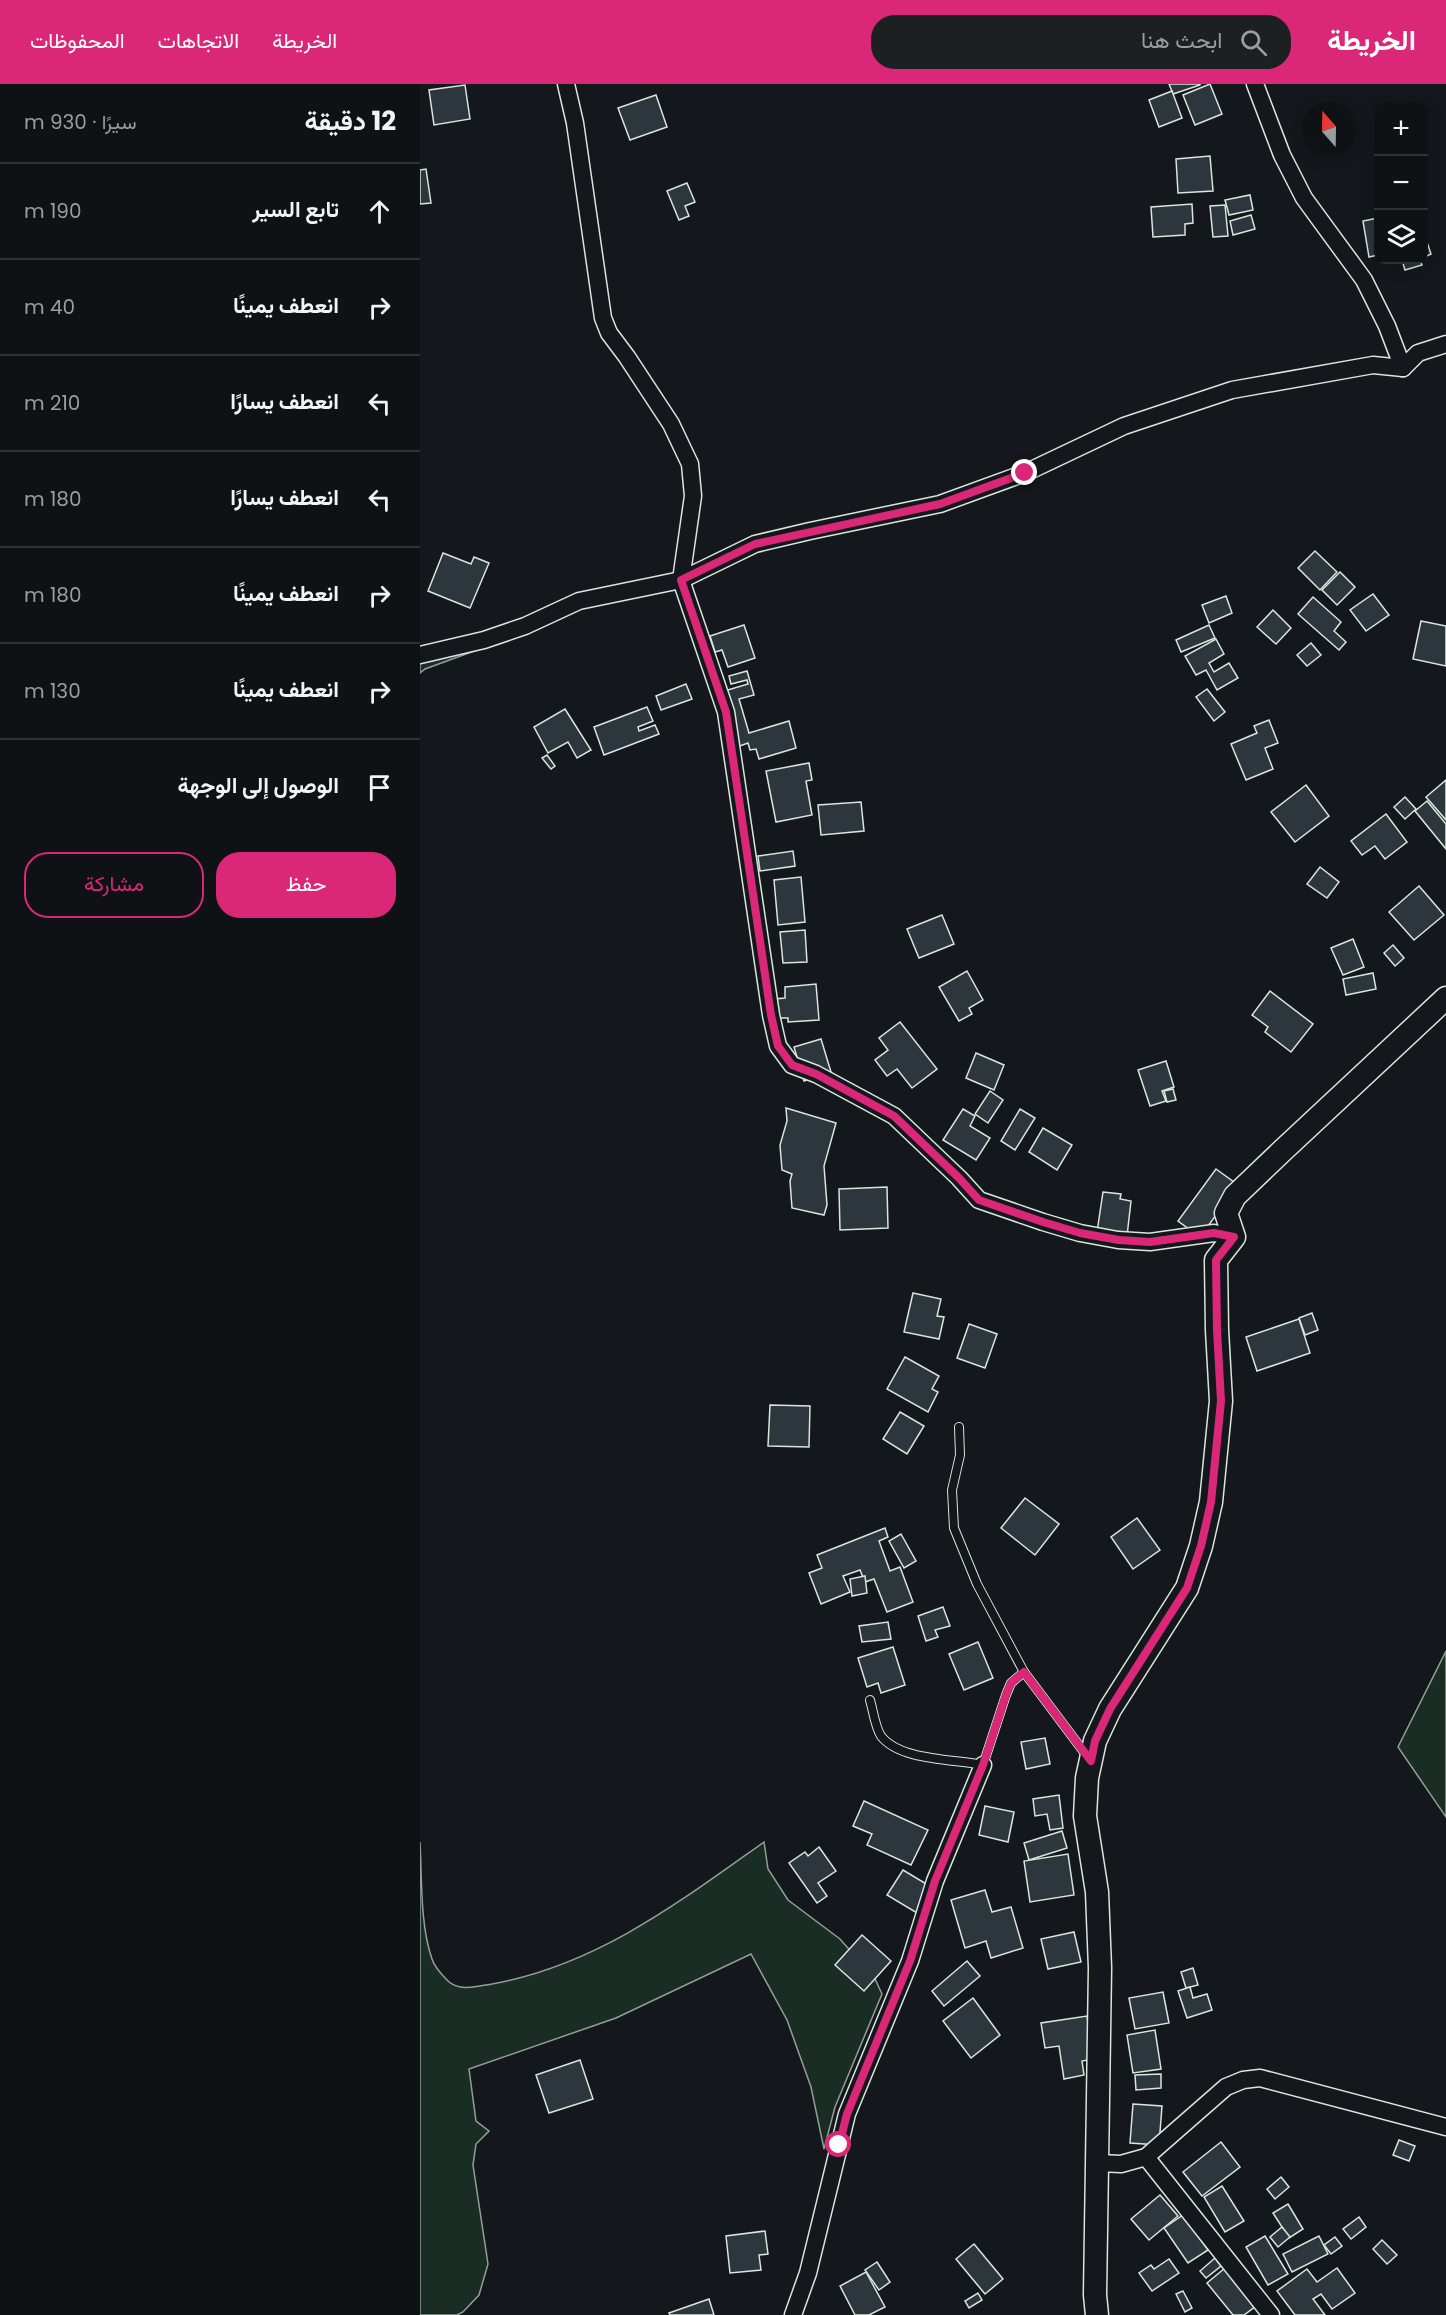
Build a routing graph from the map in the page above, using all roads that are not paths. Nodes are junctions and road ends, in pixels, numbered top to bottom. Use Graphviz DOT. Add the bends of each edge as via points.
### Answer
graph roads {
  1 [pos="566,84"];
  2 [pos="1255,84"];
  3 [pos="1446,344"];
  4 [pos="1402,368"];
  5 [pos="681,580"];
  6 [pos="420,655"];
  7 [pos="1446,998"];
  8 [pos="1234,1237"];
  9 [pos="959,1426"];
  10 [pos="1024,1672"];
  11 [pos="870,1700"];
  12 [pos="1091,1761"];
  13 [pos="983,1765"];
  14 [pos="1446,2127"];
  15 [pos="1146,2157"];
  16 [pos="1098,2163"];
  17 [pos="793,2315"];
  18 [pos="1097,2315"];
  19 [pos="1271,2315"];
  1 -- 5 [label="street" via="603,318 609,333 671,424 690,464 693,496"];
  2 -- 4 [label="street" via="1282,155 1304,198 1364,280"];
  3 -- 4 [label="street" via="1418,353"];
  4 -- 5 [label="street" via="1373,365 1232,390 1124,426 1025,473 940,504 755,544"];
  5 -- 6 [label="street" via="579,601 484,640"];
  5 -- 8 [label="street" via="726,712 771,1015 778,1046 792,1065 894,1116 979,1200 1080,1233 1119,1240 1150,1242 1214,1233"];
  7 -- 8 [label="main road" via="1235,1196 1226,1213"];
  8 -- 12 [label="main road" via="1216,1260 1221,1401 1211,1502 1201,1546 1187,1588 1110,1709 1095,1741"];
  9 -- 10 [label="lane" via="960,1455 952,1490 954,1528 977,1584"];
  10 -- 12 [label="lane"];
  10 -- 13 [label="lane" via="1008,1689"];
  11 -- 13 [label="lane" via="880,1735 897,1749"];
  12 -- 16 [label="main road" via="1085,1816 1098,1903"];
  13 -- 17 [label="street" via="935,1881 910,1961 847,2114 808,2273"];
  14 -- 15 [label="street" via="1260,2078 1226,2086"];
  15 -- 16 [label="street" via="1121,2164"];
  15 -- 19 [label="street"];
  16 -- 18 [label="main road"];
}
